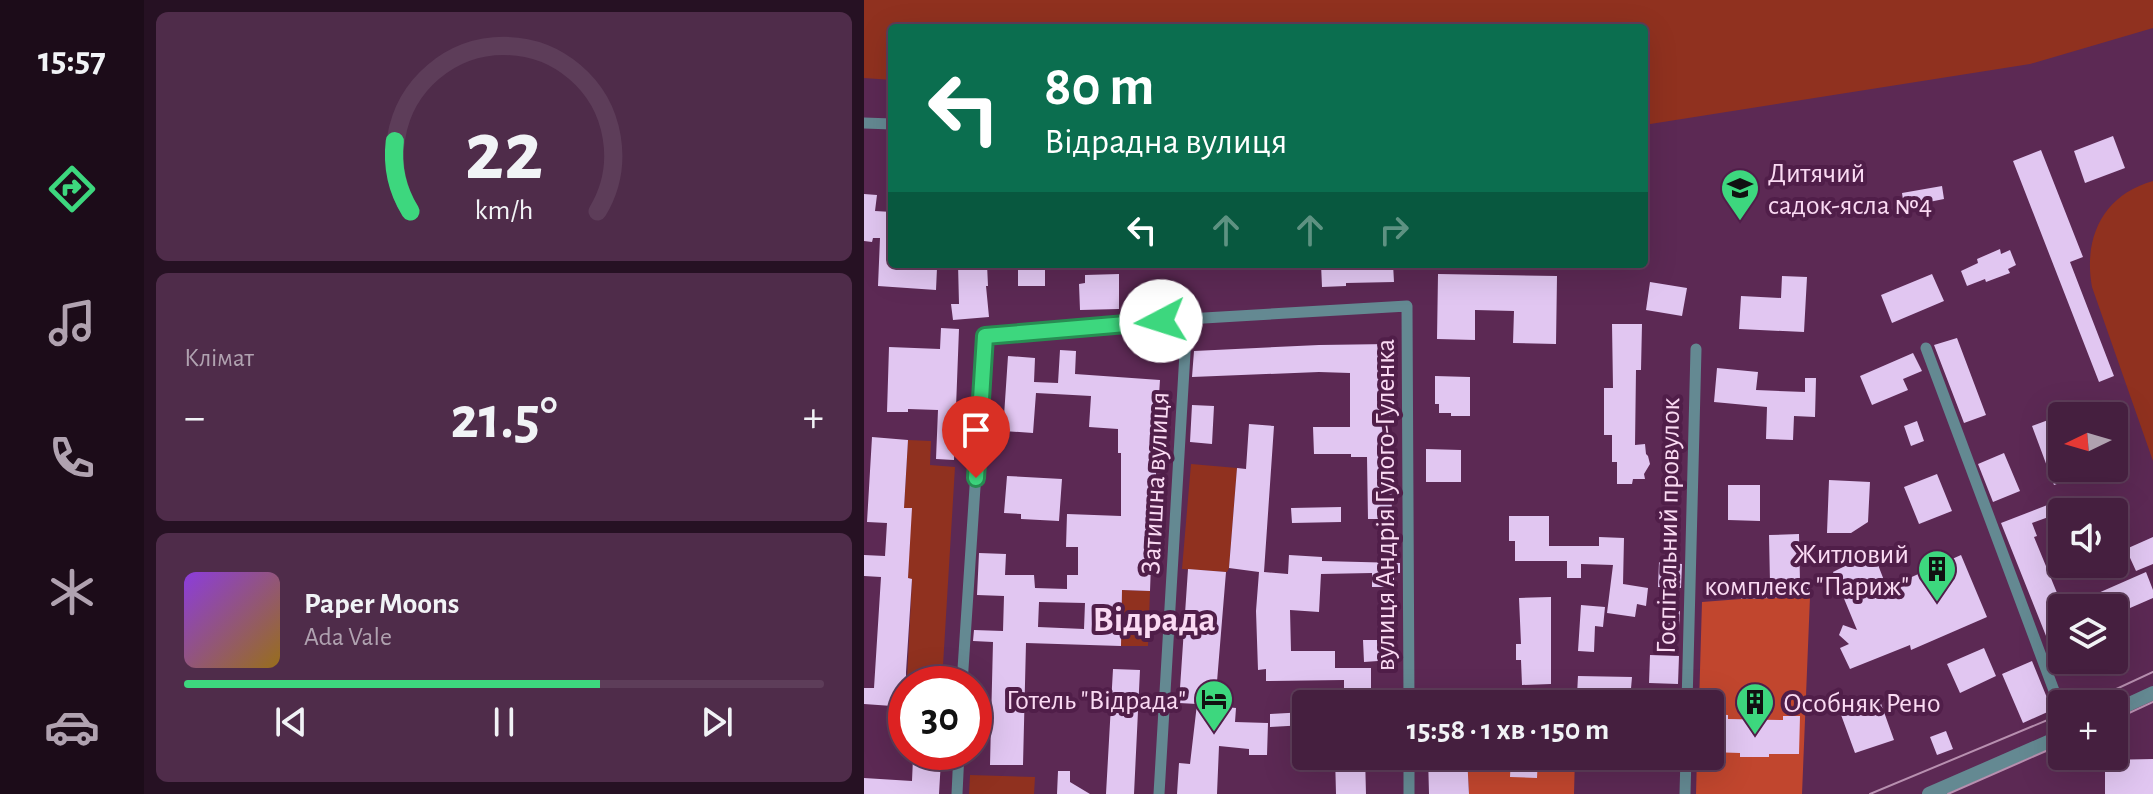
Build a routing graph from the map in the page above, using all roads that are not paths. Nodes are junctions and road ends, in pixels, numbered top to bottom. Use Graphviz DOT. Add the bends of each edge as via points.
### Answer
graph roads {
  1 [pos="864,123"];
  2 [pos="888,124"];
  3 [pos="1187,319"];
  4 [pos="1926,348"];
  5 [pos="1696,349"];
  6 [pos="963,666"];
  7 [pos="1409,690"];
  8 [pos="1687,690"];
  9 [pos="2054,690"];
  10 [pos="2153,693"];
  11 [pos="2128,705"];
  12 [pos="2048,742"];
  13 [pos="958,770"];
  14 [pos="1409,770"];
  15 [pos="1686,770"];
  16 [pos="957,794"];
  17 [pos="1159,794"];
  18 [pos="1409,794"];
  19 [pos="1685,794"];
  20 [pos="1929,794"];
  1 -- 2 [label="street"];
  3 -- 6 [label="street" via="985,336"];
  3 -- 7 [label="street, вулиця Андрія Гулого-Гуленка" via="1407,306"];
  3 -- 17 [label="street, Затишна вулиця"];
  4 -- 9 [label="street"];
  5 -- 8 [label="street, Госпітальний провулок"];
  10 -- 11 [label="street"];
  12 -- 20 [label="street"];
  13 -- 16 [label="street"];
  14 -- 18 [label="street"];
  15 -- 19 [label="street"];
}
